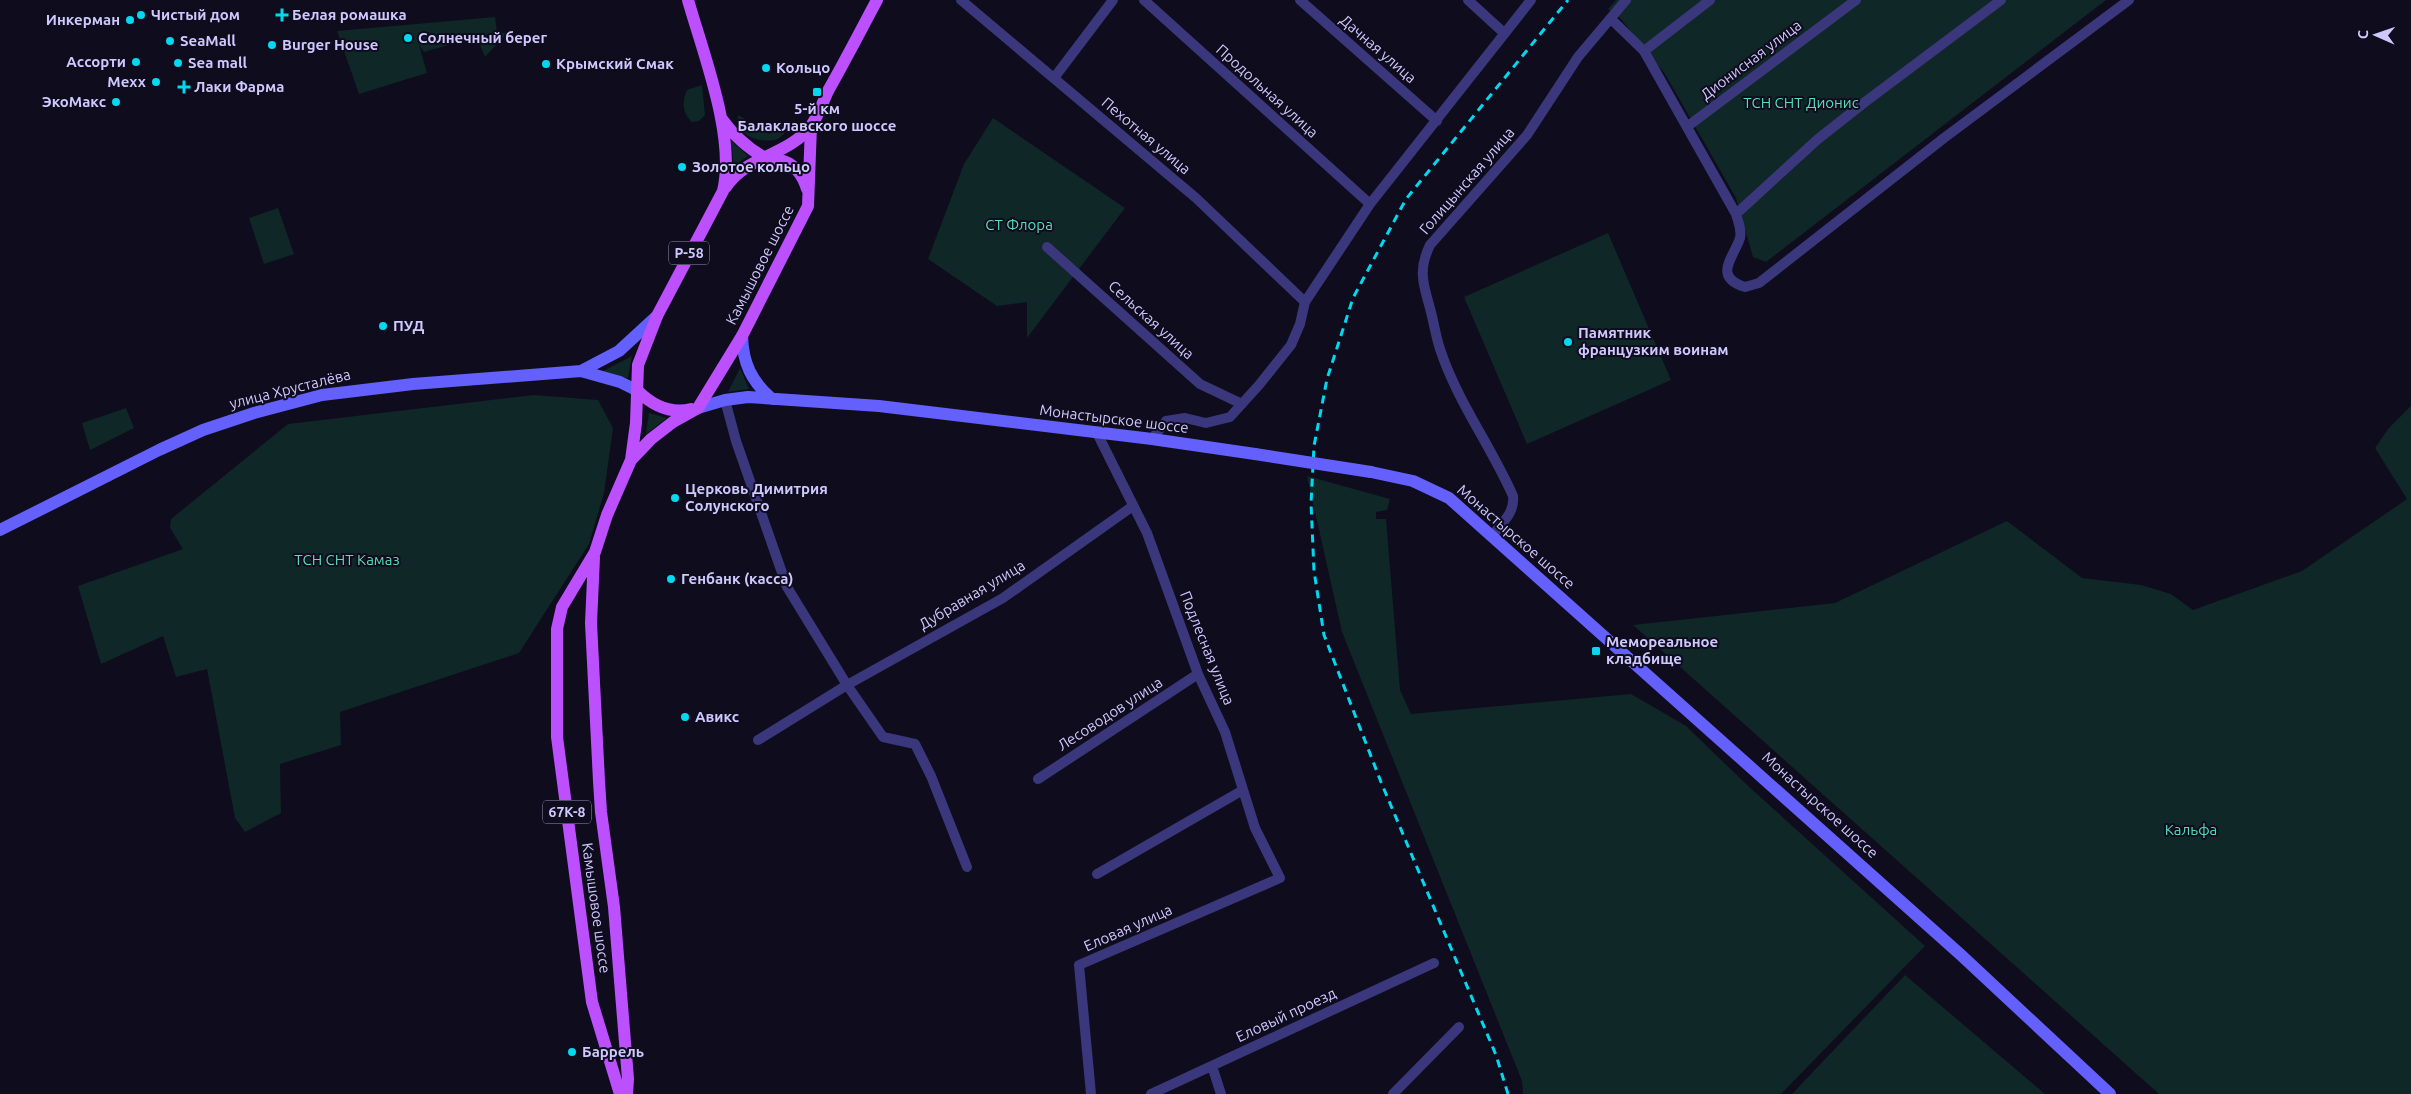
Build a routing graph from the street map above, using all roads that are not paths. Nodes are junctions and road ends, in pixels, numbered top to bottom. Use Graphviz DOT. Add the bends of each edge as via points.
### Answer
graph roads {
  1 [pos="688,0"];
  2 [pos="877,0"];
  3 [pos="961,0"];
  4 [pos="1113,0"];
  5 [pos="1144,0"];
  6 [pos="1300,0"];
  7 [pos="1468,0"];
  8 [pos="1531,0"];
  9 [pos="1626,0"];
  10 [pos="1710,0"];
  11 [pos="1856,0"];
  12 [pos="2001,0"];
  13 [pos="2129,0"];
  14 [pos="1611,19"];
  15 [pos="1504,33"];
  16 [pos="1644,51"];
  17 [pos="1054,78"];
  18 [pos="721,118"];
  19 [pos="1437,121"];
  20 [pos="811,126"];
  21 [pos="1688,126"];
  22 [pos="766,159"];
  23 [pos="723,191"];
  24 [pos="809,196"];
  25 [pos="1370,204"];
  26 [pos="1736,214"];
  27 [pos="1048,247"];
  28 [pos="1305,302"];
  29 [pos="656,316"];
  30 [pos="742,336"];
  31 [pos="581,371"];
  32 [pos="638,391"];
  33 [pos="772,399"];
  34 [pos="725,400"];
  35 [pos="1242,404"];
  36 [pos="698,408"];
  37 [pos="1097,434"];
  38 [pos="1152,439"];
  39 [pos="631,460"];
  40 [pos="1133,506"];
  41 [pos="0,530"];
  42 [pos="1492,536"];
  43 [pos="595,552"];
  44 [pos="1198,674"];
  45 [pos="847,685"];
  46 [pos="758,740"];
  47 [pos="1038,779"];
  48 [pos="1243,790"];
  49 [pos="968,867"];
  50 [pos="1097,874"];
  51 [pos="1280,878"];
  52 [pos="1434,963"];
  53 [pos="1459,1027"];
  54 [pos="1212,1066"];
  55 [pos="620,1094"];
  56 [pos="627,1094"];
  57 [pos="1090,1094"];
  58 [pos="1151,1094"];
  59 [pos="1221,1094"];
  60 [pos="1393,1094"];
  61 [pos="2110,1094"];
  1 -- 18 [label="main road, Камышовое шоссе"];
  2 -- 20 [label="main road"];
  3 -- 17 [label="street, Пехотная улица"];
  4 -- 17 [label="street"];
  5 -- 25 [label="street, Продольная улица"];
  6 -- 19 [label="street, Дачная улица"];
  7 -- 15 [label="street"];
  8 -- 15 [label="street"];
  9 -- 14 [label="street, Голицынская улица"];
  10 -- 16 [label="street"];
  11 -- 21 [label="street, Дионисная улица"];
  12 -- 26 [label="street" via="1864,102 1811,145"];
  13 -- 26 [label="street" via="1752,286 1738,285 1727,268 1740,236"];
  14 -- 16 [label="street"];
  14 -- 42 [label="street, Голицынская улица" via="1578,57 1527,135 1430,246 1424,258 1423,284 1440,349 1513,496 1511,513"];
  15 -- 19 [label="street"];
  16 -- 21 [label="street"];
  17 -- 28 [label="street, Пехотная улица" via="1196,198"];
  18 -- 22 [label="main road"];
  18 -- 23 [label="main road, Камышовое шоссе" via="726,159"];
  19 -- 25 [label="street"];
  20 -- 22 [label="main road, Р-58" via="786,149"];
  20 -- 24 [label="main road, Камышовое шоссе"];
  21 -- 26 [label="street"];
  22 -- 23 [label="main road, Р-58" via="752,162 734,175"];
  22 -- 24 [label="main road" via="792,165 800,173"];
  23 -- 29 [label="main road, Камышовое шоссе / Р-58"];
  24 -- 30 [label="main road, Камышовое шоссе" via="808,206"];
  25 -- 28 [label="street"];
  27 -- 35 [label="street, Сельская улица" via="1200,384"];
  28 -- 35 [label="street" via="1291,345"];
  29 -- 31 [label="main road" via="619,351"];
  29 -- 32 [label="main road, Камышовое шоссе / Р-58" via="638,365"];
  30 -- 33 [label="main road" via="748,372"];
  30 -- 36 [label="main road, Камышовое шоссе"];
  31 -- 32 [label="main road, улица Хрусталёва" via="620,382"];
  31 -- 41 [label="main road, улица Хрусталёва" via="352,390 254,413 159,450"];
  32 -- 36 [label="main road, Монастырское шоссе" via="647,400 672,410"];
  32 -- 39 [label="main road, Камышовое шоссе / 67К-8"];
  33 -- 34 [label="main road, Монастырское шоссе" via="748,397"];
  33 -- 37 [label="main road, Монастырское шоссе" via="880,406"];
  34 -- 36 [label="main road, Монастырское шоссе"];
  34 -- 45 [label="street" via="787,587"];
  35 -- 38 [label="street" via="1230,417 1206,423 1185,418 1166,421"];
  36 -- 39 [label="main road, 67К-8" via="651,439"];
  37 -- 38 [label="main road, Монастырское шоссе"];
  37 -- 40 [label="street, Подлесная улица"];
  38 -- 42 [label="main road, Монастырское шоссе, bridge" via="1413,481 1449,498"];
  39 -- 43 [label="main road, Камышовое шоссе / 67К-8"];
  40 -- 44 [label="street, Подлесная улица" via="1147,533"];
  40 -- 45 [label="street, Дубравная улица" via="1003,598"];
  42 -- 61 [label="main road, Монастырское шоссе" via="1961,954"];
  43 -- 55 [label="main road, Камышовое шоссе / 67К-8" via="562,607 557,629 557,738 592,1002"];
  43 -- 56 [label="main road, Камышовое шоссе / 67К-8" via="591,624 599,781 614,906"];
  44 -- 47 [label="street, Лесоводов улица"];
  44 -- 48 [label="street, Подлесная улица" via="1224,732"];
  45 -- 46 [label="street, Дубравная улица"];
  45 -- 49 [label="street" via="883,737 915,744"];
  48 -- 50 [label="street"];
  48 -- 51 [label="street, Подлесная улица" via="1255,828"];
  51 -- 57 [label="street, Еловая улица" via="1079,966"];
  52 -- 54 [label="street, Еловый проезд"];
  53 -- 60 [label="street"];
  54 -- 58 [label="street, Еловый проезд"];
  54 -- 59 [label="street"];
}
